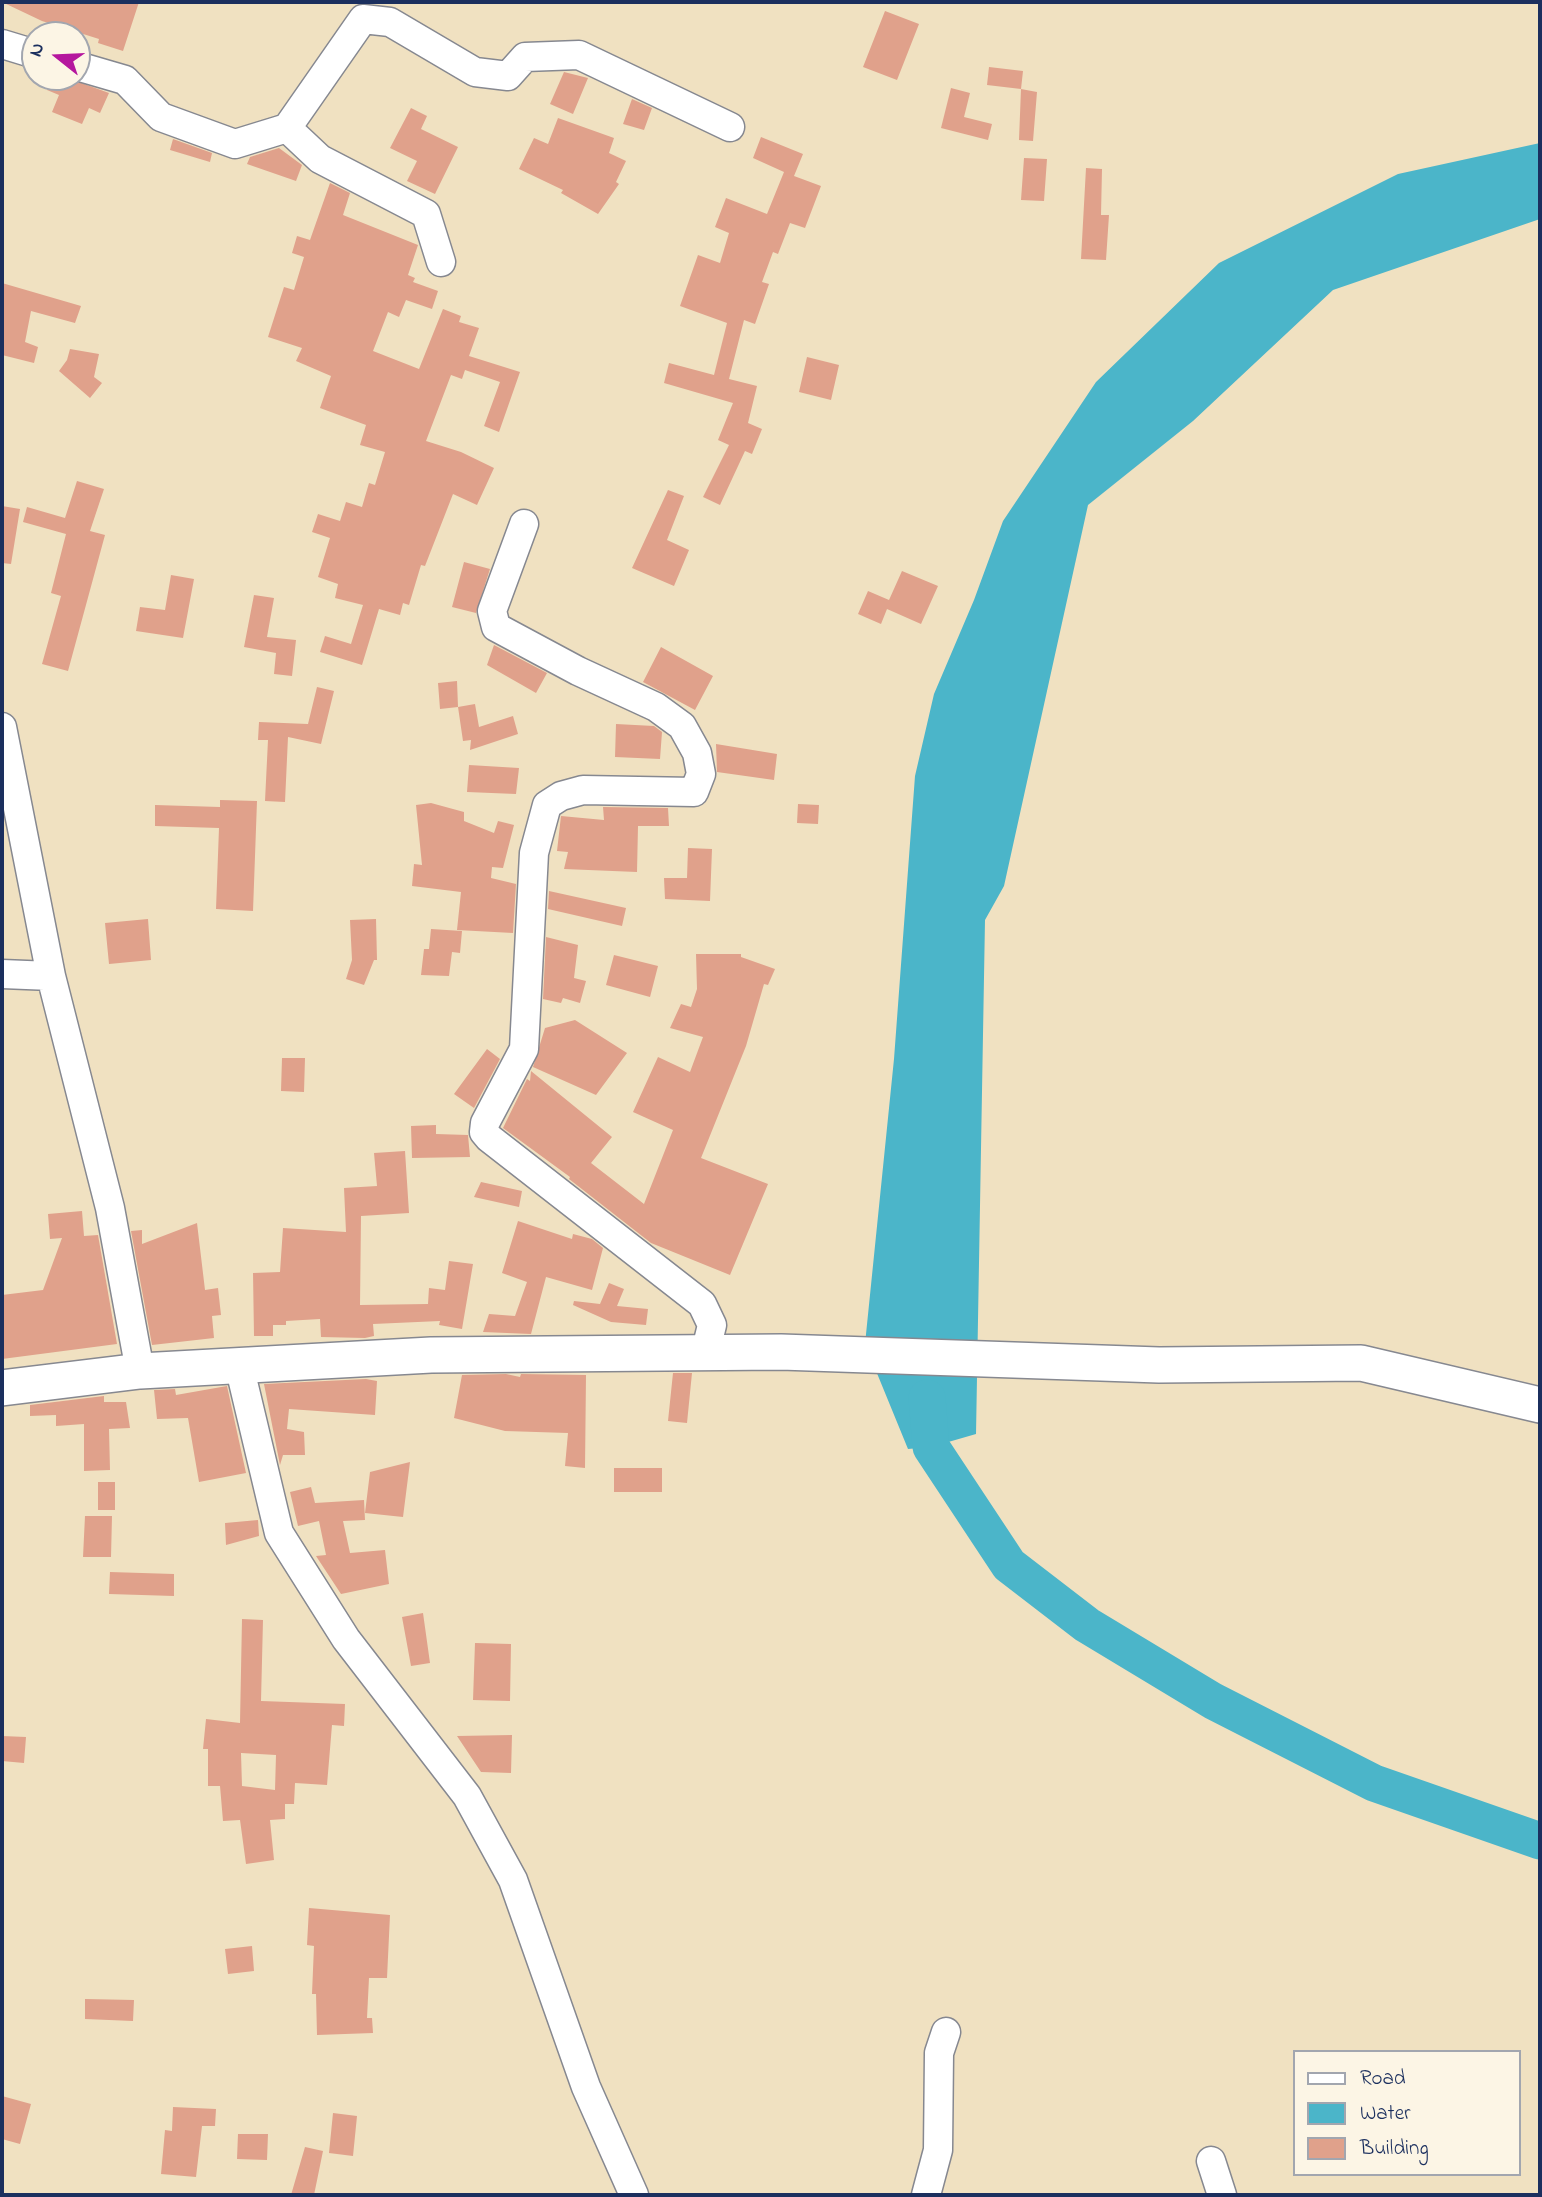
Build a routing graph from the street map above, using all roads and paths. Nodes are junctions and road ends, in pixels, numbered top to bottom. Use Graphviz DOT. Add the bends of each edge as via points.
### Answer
graph roads {
  1 [pos="2,44"];
  2 [pos="21,50"];
  3 [pos="91,70"];
  4 [pos="730,127"];
  5 [pos="287,128"];
  6 [pos="441,262"];
  7 [pos="524,524"];
  8 [pos="2,727"];
  9 [pos="2,974"];
  10 [pos="51,976"];
  11 [pos="705,1354"];
  12 [pos="239,1365"];
  13 [pos="140,1371"];
  14 [pos="2,1388"];
  15 [pos="1540,1405"];
  16 [pos="946,2032"];
  17 [pos="1212,2161"];
  18 [pos="634,2195"];
  19 [pos="926,2195"];
  20 [pos="1222,2195"];
  1 -- 2 [label="street"];
  3 -- 5 [label="street" via="125,80 161,117 235,144"];
  4 -- 5 [label="street" via="579,55 525,57 508,76 475,72 390,22 363,19"];
  5 -- 6 [label="street" via="320,159 426,214"];
  7 -- 11 [label="street" via="492,611 496,627 656,707 682,726 697,753 701,774 694,792 583,790 547,805 534,853 524,1049 484,1132 702,1304 712,1325"];
  8 -- 10 [label="street"];
  9 -- 10 [label="street"];
  10 -- 13 [label="street" via="110,1208"];
  11 -- 12 [label="main road" via="431,1355"];
  11 -- 15 [label="main road" via="781,1352 1159,1365 1361,1363"];
  12 -- 13 [label="main road"];
  12 -- 18 [label="street" via="279,1533 346,1639 467,1796 500,1856 586,2087"];
  13 -- 14 [label="main road"];
  16 -- 19 [label="street" via="939,2053 937,2150"];
  17 -- 20 [label="street"];
}
